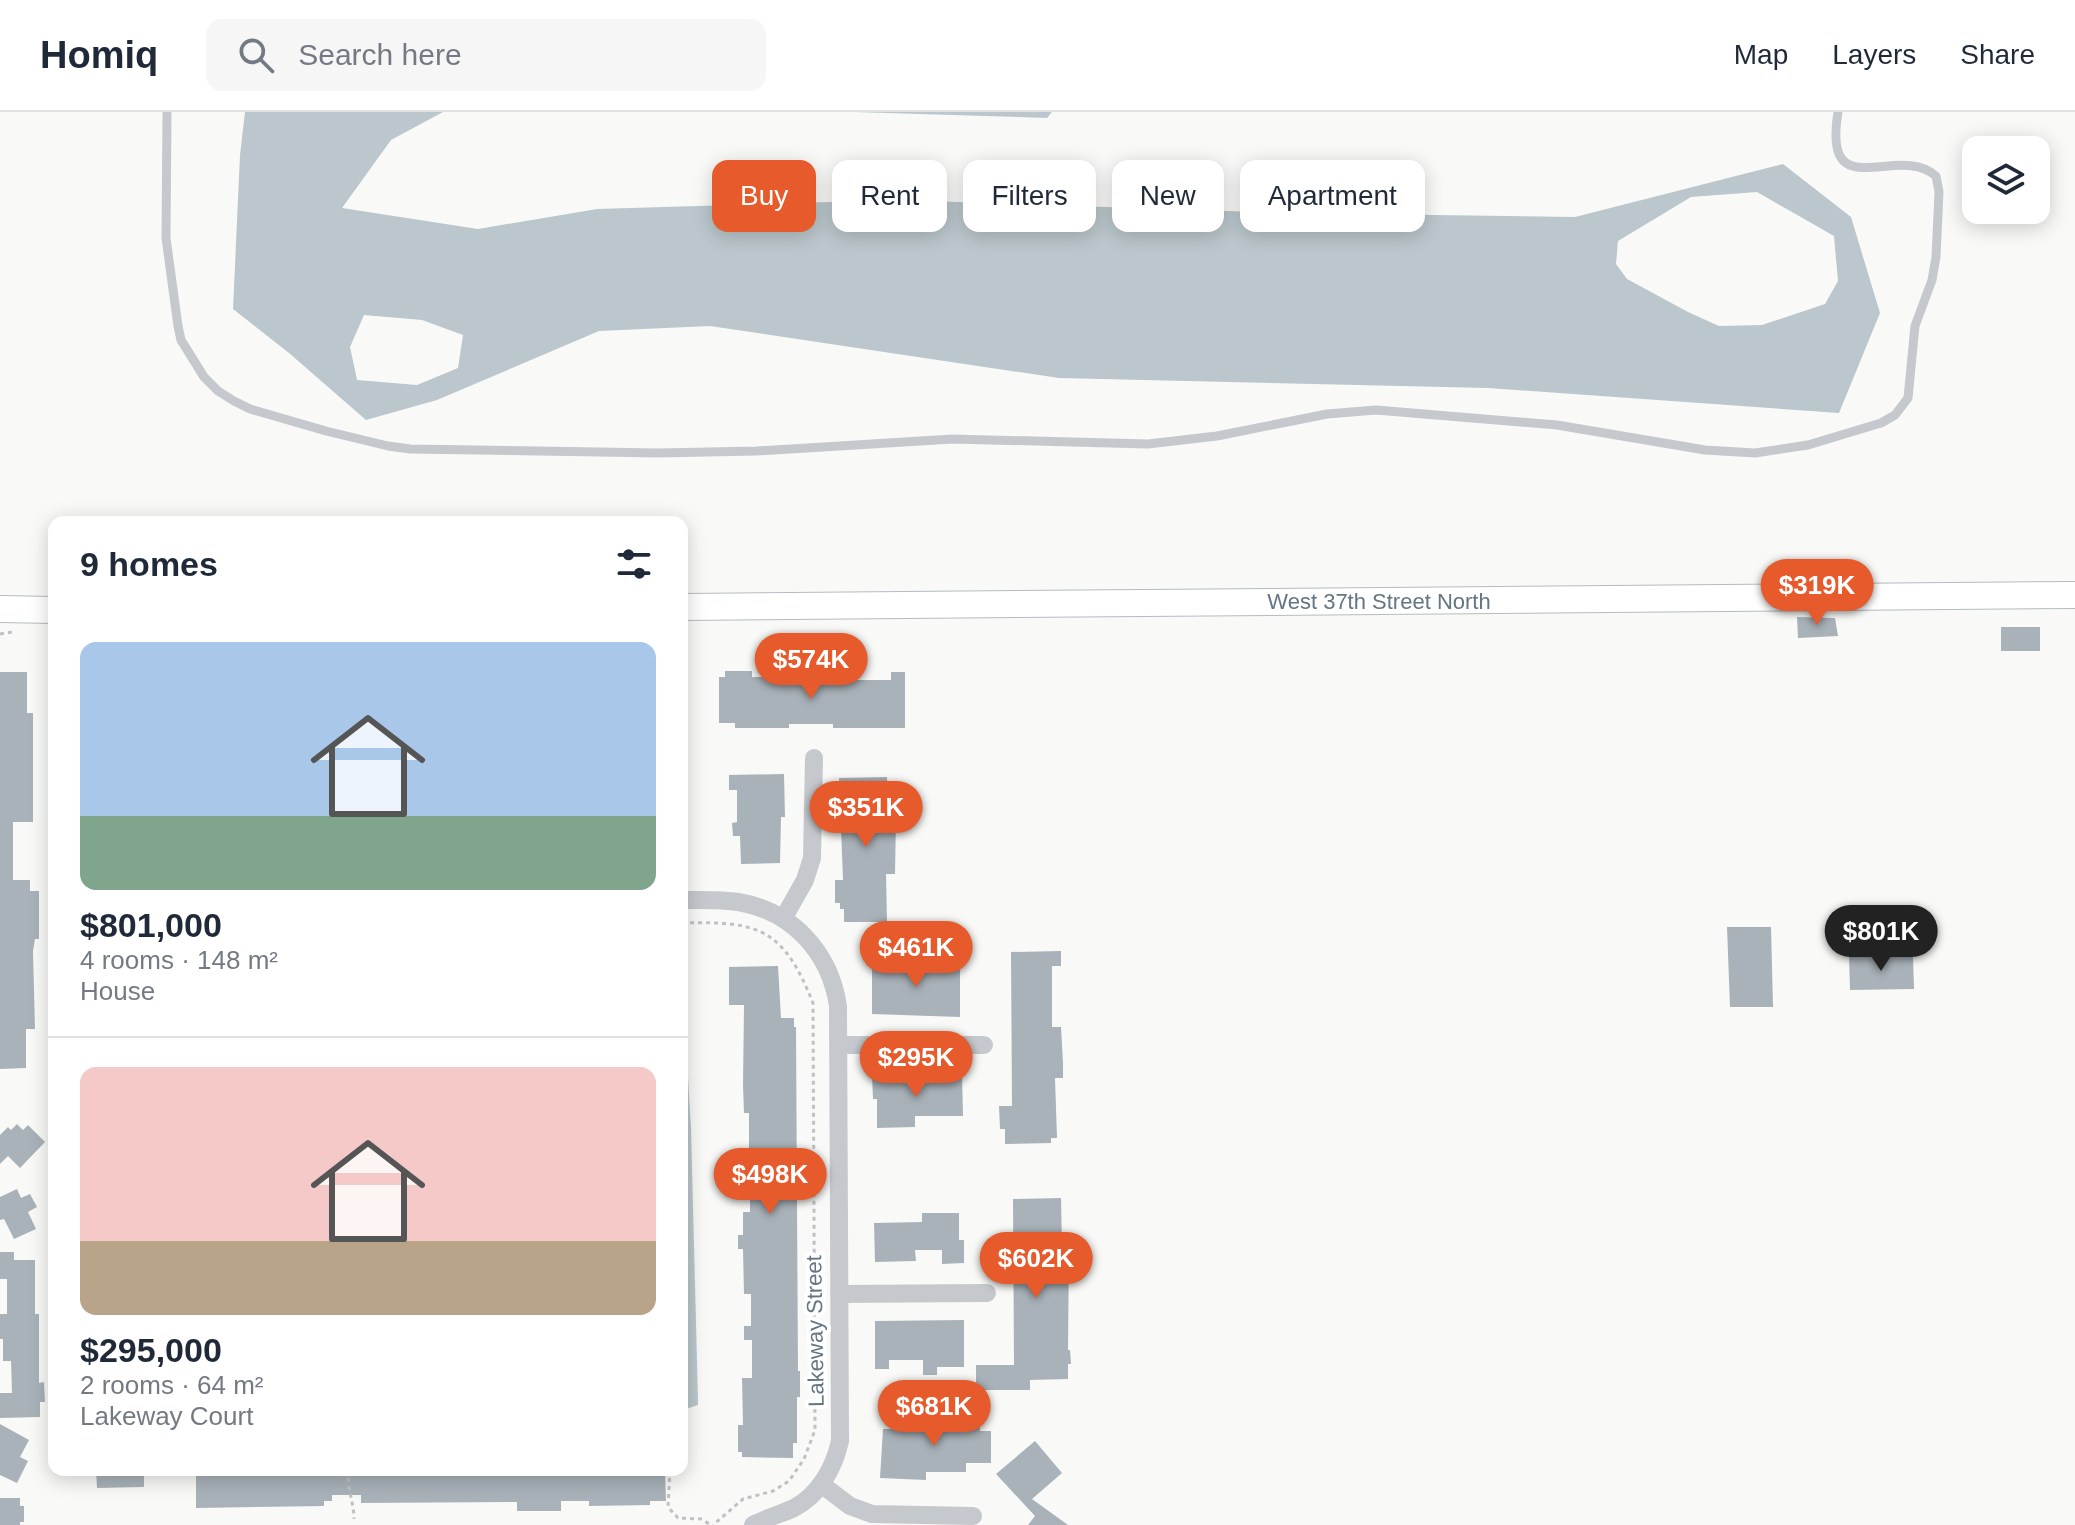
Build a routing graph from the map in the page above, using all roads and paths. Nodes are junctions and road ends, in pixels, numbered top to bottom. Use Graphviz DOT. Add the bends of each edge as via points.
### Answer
graph roads {
  1 [pos="167,112"];
  2 [pos="1838,112"];
  3 [pos="2075,595"];
  4 [pos="688,607"];
  5 [pos="0,609"];
  6 [pos="48,610"];
  7 [pos="814,758"];
  8 [pos="688,900"];
  9 [pos="783,919"];
  10 [pos="688,923"];
  11 [pos="839,1045"];
  12 [pos="984,1045"];
  13 [pos="987,1293"];
  14 [pos="839,1294"];
  15 [pos="349,1476"];
  16 [pos="670,1476"];
  17 [pos="821,1484"];
  18 [pos="973,1516"];
  19 [pos="354,1519"];
  20 [pos="712,1525"];
  21 [pos="753,1525"];
  1 -- 2 [label="lane" via="166,238 181,340 193,361 218,391 250,409 388,446 659,453 953,439 1148,444 1376,410 1557,425 1730,453 1773,451 1848,434 1888,420 1908,398 1915,326 1936,257 1936,176 1919,167 1854,167 1844,162 1834,140"];
  3 -- 4 [label="street, West 37th Street North"];
  5 -- 6 [label="street"];
  7 -- 9 [label="street" via="812,858"];
  8 -- 9 [label="street" via="740,902"];
  9 -- 11 [label="street, Lakeway Street" via="826,964 836,996"];
  10 -- 20 [label="path" via="724,922 769,935 791,956 813,1003 815,1430 789,1481 743,1499"];
  11 -- 12 [label="street"];
  11 -- 14 [label="street, Lakeway Street"];
  13 -- 14 [label="street"];
  14 -- 17 [label="street, Lakeway Street" via="840,1441"];
  15 -- 19 [label="path"];
  16 -- 20 [label="path" via="668,1507 678,1518"];
  17 -- 18 [label="street" via="850,1506 872,1514"];
  17 -- 21 [label="street, Lakeway Street" via="803,1502"];
}
